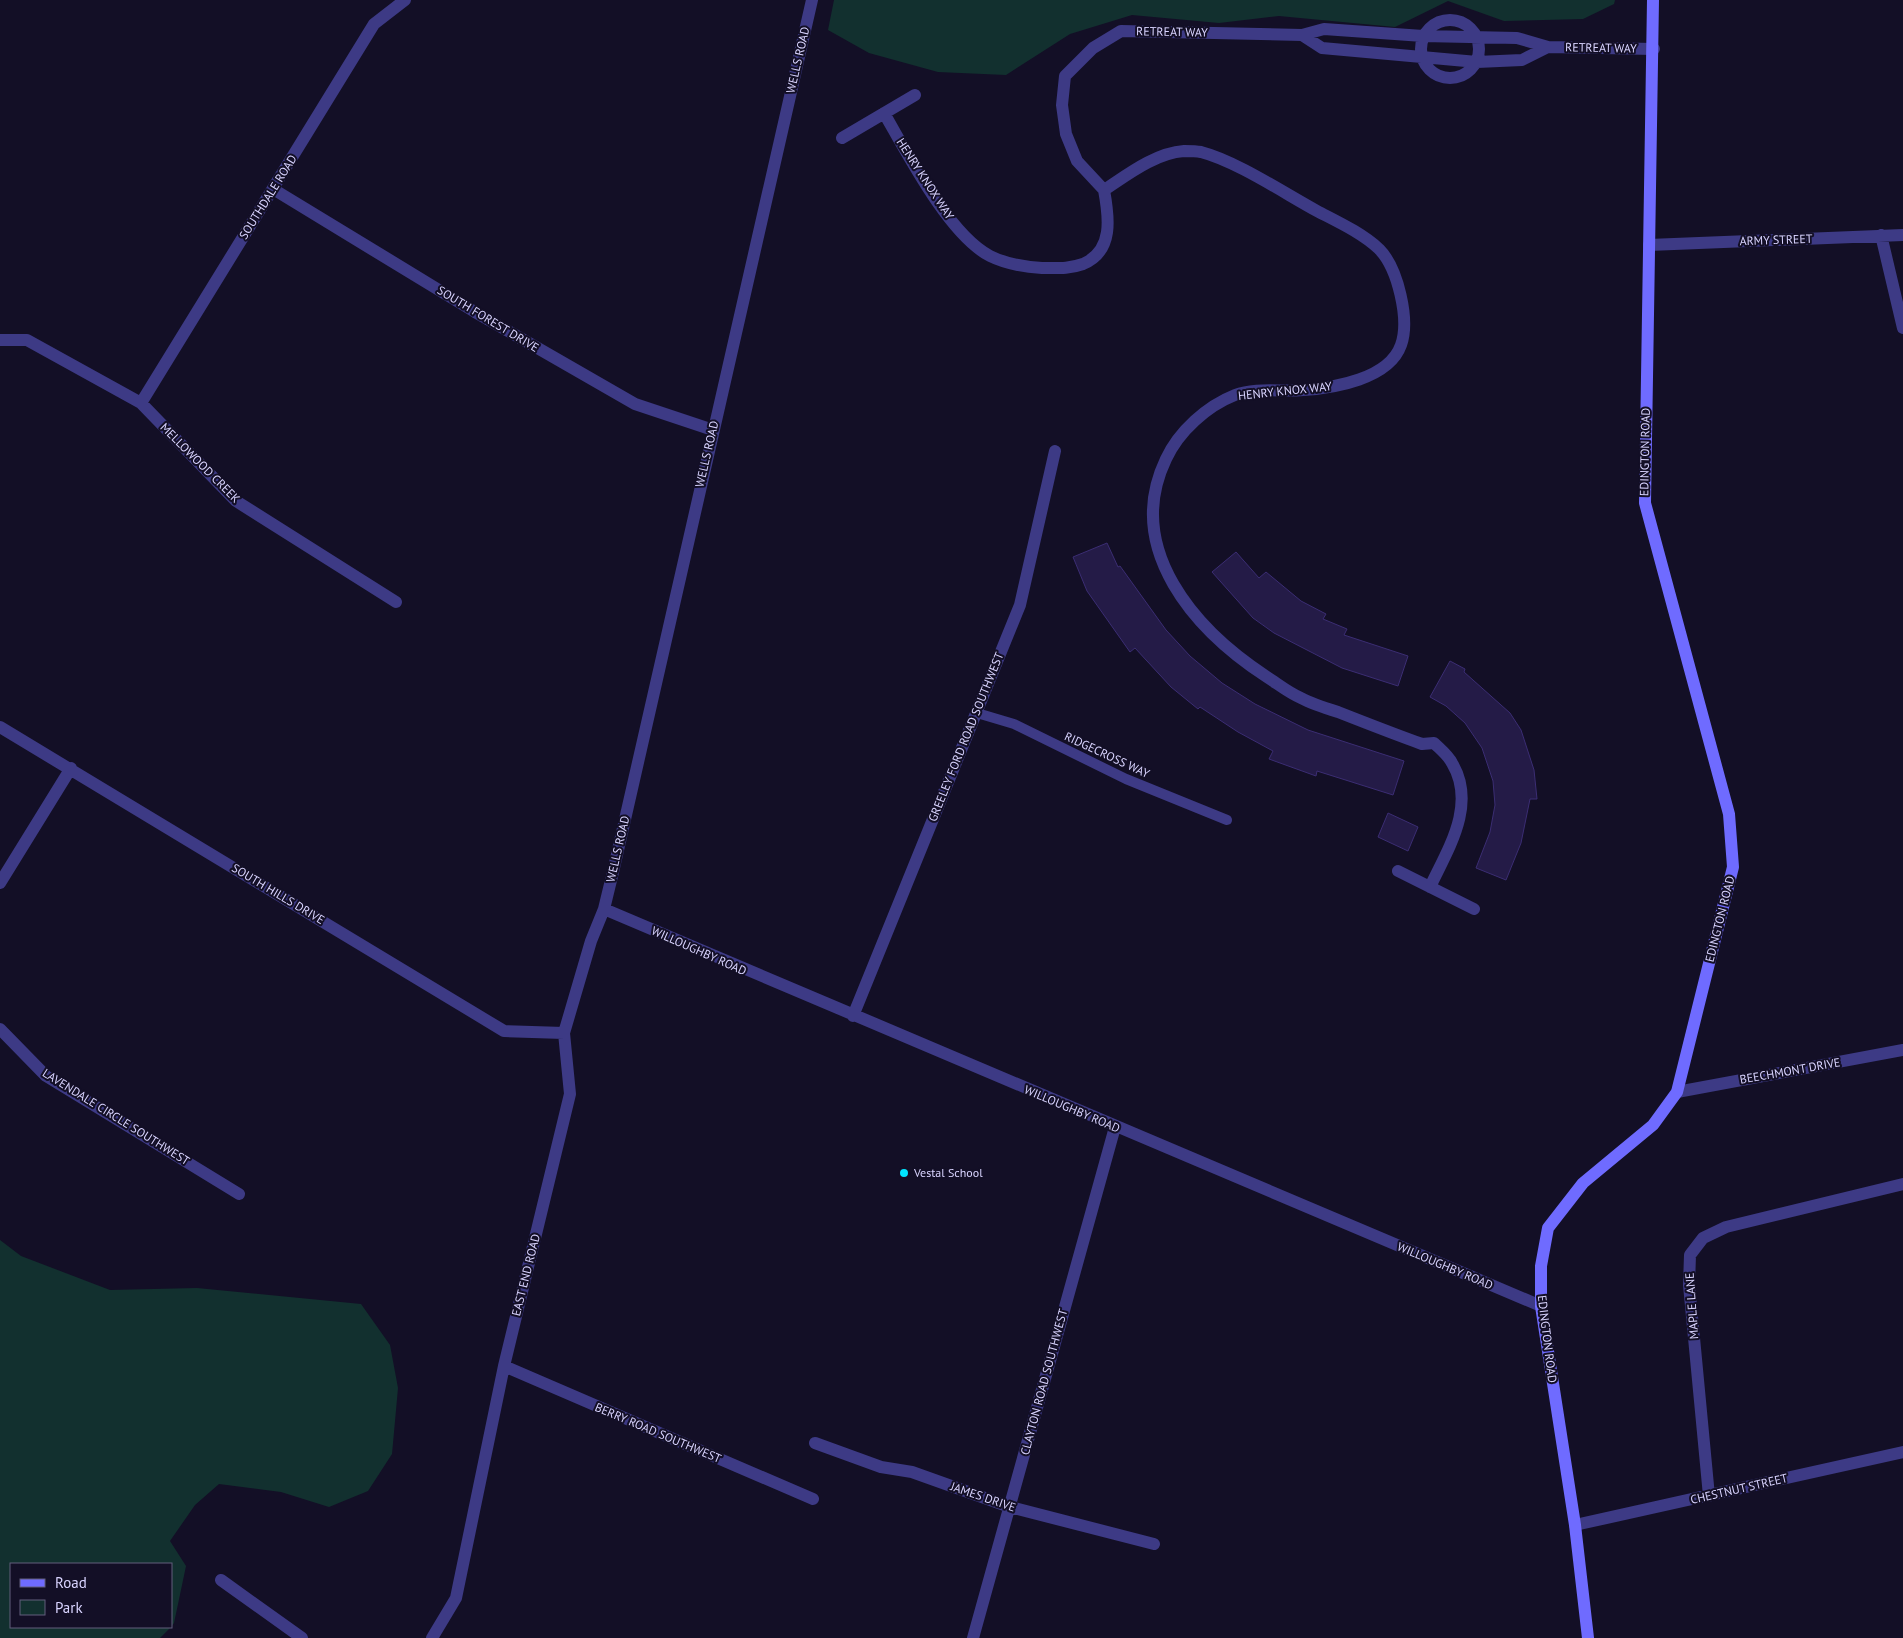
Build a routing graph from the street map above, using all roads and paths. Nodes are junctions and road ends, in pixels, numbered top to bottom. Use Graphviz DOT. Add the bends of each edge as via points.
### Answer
graph roads {
  1 [pos="405,0"];
  2 [pos="812,0"];
  3 [pos="1653,0"];
  4 [pos="1302,35"];
  5 [pos="1423,36"];
  6 [pos="1478,38"];
  7 [pos="1548,47"];
  8 [pos="1654,49"];
  9 [pos="1422,58"];
  10 [pos="1477,62"];
  11 [pos="915,95"];
  12 [pos="884,113"];
  13 [pos="842,138"];
  14 [pos="273,189"];
  15 [pos="1104,190"];
  16 [pos="1881,235"];
  17 [pos="1903,235"];
  18 [pos="1649,245"];
  19 [pos="1903,328"];
  20 [pos="0,340"];
  21 [pos="141,403"];
  22 [pos="713,430"];
  23 [pos="1055,451"];
  24 [pos="396,602"];
  25 [pos="976,713"];
  26 [pos="0,727"];
  27 [pos="71,768"];
  28 [pos="1227,820"];
  29 [pos="1398,872"];
  30 [pos="0,883"];
  31 [pos="1430,887"];
  32 [pos="604,909"];
  33 [pos="1474,909"];
  34 [pos="853,1016"];
  35 [pos="0,1029"];
  36 [pos="564,1033"];
  37 [pos="1903,1050"];
  38 [pos="1677,1092"];
  39 [pos="1115,1127"];
  40 [pos="1903,1184"];
  41 [pos="240,1194"];
  42 [pos="1541,1306"];
  43 [pos="504,1366"];
  44 [pos="815,1444"];
  45 [pos="1903,1452"];
  46 [pos="1709,1496"];
  47 [pos="813,1499"];
  48 [pos="1010,1507"];
  49 [pos="1575,1525"];
  50 [pos="1154,1544"];
  51 [pos="221,1580"];
  52 [pos="302,1638"];
  53 [pos="432,1638"];
  54 [pos="974,1638"];
  55 [pos="1588,1638"];
  1 -- 14 [label="street, SOUTHDALE ROAD" via="374,24"];
  2 -- 22 [label="street, WELLS ROAD"];
  3 -- 8 [label="street, EDINGTON ROAD"];
  4 -- 5 [label="street, RETREAT WAY" via="1324,29"];
  4 -- 9 [label="street, RETREAT WAY" via="1322,48"];
  4 -- 15 [label="street, RETREAT WAY" via="1121,30 1092,48 1065,76 1062,105 1066,134 1077,161"];
  5 -- 6 [label="street, RETREAT WAY"];
  5 -- 6 [label="street" via="1435,24 1451,19 1472,29"];
  5 -- 9 [label="street"];
  6 -- 7 [label="street, RETREAT WAY" via="1517,38"];
  6 -- 10 [label="street"];
  7 -- 8 [label="street, RETREAT WAY"];
  7 -- 10 [label="street, RETREAT WAY" via="1522,60"];
  8 -- 18 [label="street, EDINGTON ROAD"];
  9 -- 10 [label="street, RETREAT WAY"];
  9 -- 10 [label="street" via="1429,70 1441,78 1455,79 1468,73"];
  11 -- 12 [label="street"];
  12 -- 13 [label="street"];
  12 -- 15 [label="street, HENRY KNOX WAY" via="947,217 989,256 1018,266 1038,268 1070,269 1091,260 1109,229"];
  14 -- 21 [label="street, SOUTHDALE ROAD"];
  14 -- 22 [label="street, SOUTH FOREST DRIVE" via="634,404"];
  15 -- 31 [label="street, HENRY KNOX WAY" via="1161,156 1182,151 1199,152 1273,186 1363,237 1381,251 1392,268 1402,298 1403,326 1401,346 1387,365 1364,378 1344,384 1238,394 1211,408 1186,430 1167,456 1153,491 1152,526 1160,559 1176,589 1205,628 1242,660 1300,698 1422,744 1434,743 1452,762 1462,786 1463,807 1456,831"];
  16 -- 17 [label="street, ARMY STREET"];
  16 -- 18 [label="street, ARMY STREET"];
  16 -- 19 [label="street"];
  18 -- 38 [label="street, EDINGTON ROAD" via="1645,503 1729,814 1733,867"];
  20 -- 21 [label="street, MELLOWOOD CREEK" via="27,340"];
  21 -- 24 [label="street, MELLOWOOD CREEK" via="236,501"];
  22 -- 32 [label="street, WELLS ROAD"];
  23 -- 25 [label="street, GREELEY FORD ROAD SOUTHWEST" via="1020,605"];
  25 -- 28 [label="lane, RIDGECROSS WAY" via="1014,724 1126,779"];
  25 -- 34 [label="street, GREELEY FORD ROAD SOUTHWEST"];
  26 -- 27 [label="street, SOUTH HILLS DRIVE"];
  27 -- 30 [label="street"];
  27 -- 36 [label="street, SOUTH HILLS DRIVE" via="504,1031"];
  29 -- 31 [label="street"];
  31 -- 33 [label="street"];
  32 -- 34 [label="street, WILLOUGHBY ROAD"];
  32 -- 36 [label="street, EAST END ROAD" via="591,941"];
  34 -- 39 [label="street, WILLOUGHBY ROAD"];
  35 -- 41 [label="street, LAVENDALE CIRCLE SOUTHWEST" via="46,1076"];
  36 -- 43 [label="street, EAST END ROAD" via="570,1094"];
  37 -- 38 [label="street, BEECHMONT DRIVE"];
  38 -- 42 [label="street, EDINGTON ROAD" via="1653,1125 1583,1183 1548,1228 1541,1266"];
  39 -- 42 [label="street, WILLOUGHBY ROAD"];
  39 -- 48 [label="street, CLAYTON ROAD SOUTHWEST"];
  40 -- 46 [label="street, MAPLE LANE" via="1726,1227 1703,1238 1690,1255 1689,1285"];
  42 -- 49 [label="street, EDINGTON ROAD"];
  43 -- 47 [label="street, BERRY ROAD SOUTHWEST"];
  43 -- 53 [label="street, EAST END ROAD" via="456,1598"];
  44 -- 48 [label="street, JAMES DRIVE" via="882,1467 912,1472"];
  45 -- 46 [label="street, CHESTNUT STREET"];
  46 -- 49 [label="street, CHESTNUT STREET"];
  48 -- 50 [label="street, JAMES DRIVE"];
  48 -- 54 [label="street, CLAYTON ROAD SOUTHWEST"];
  49 -- 55 [label="street, EDINGTON ROAD"];
  51 -- 52 [label="street"];
}
